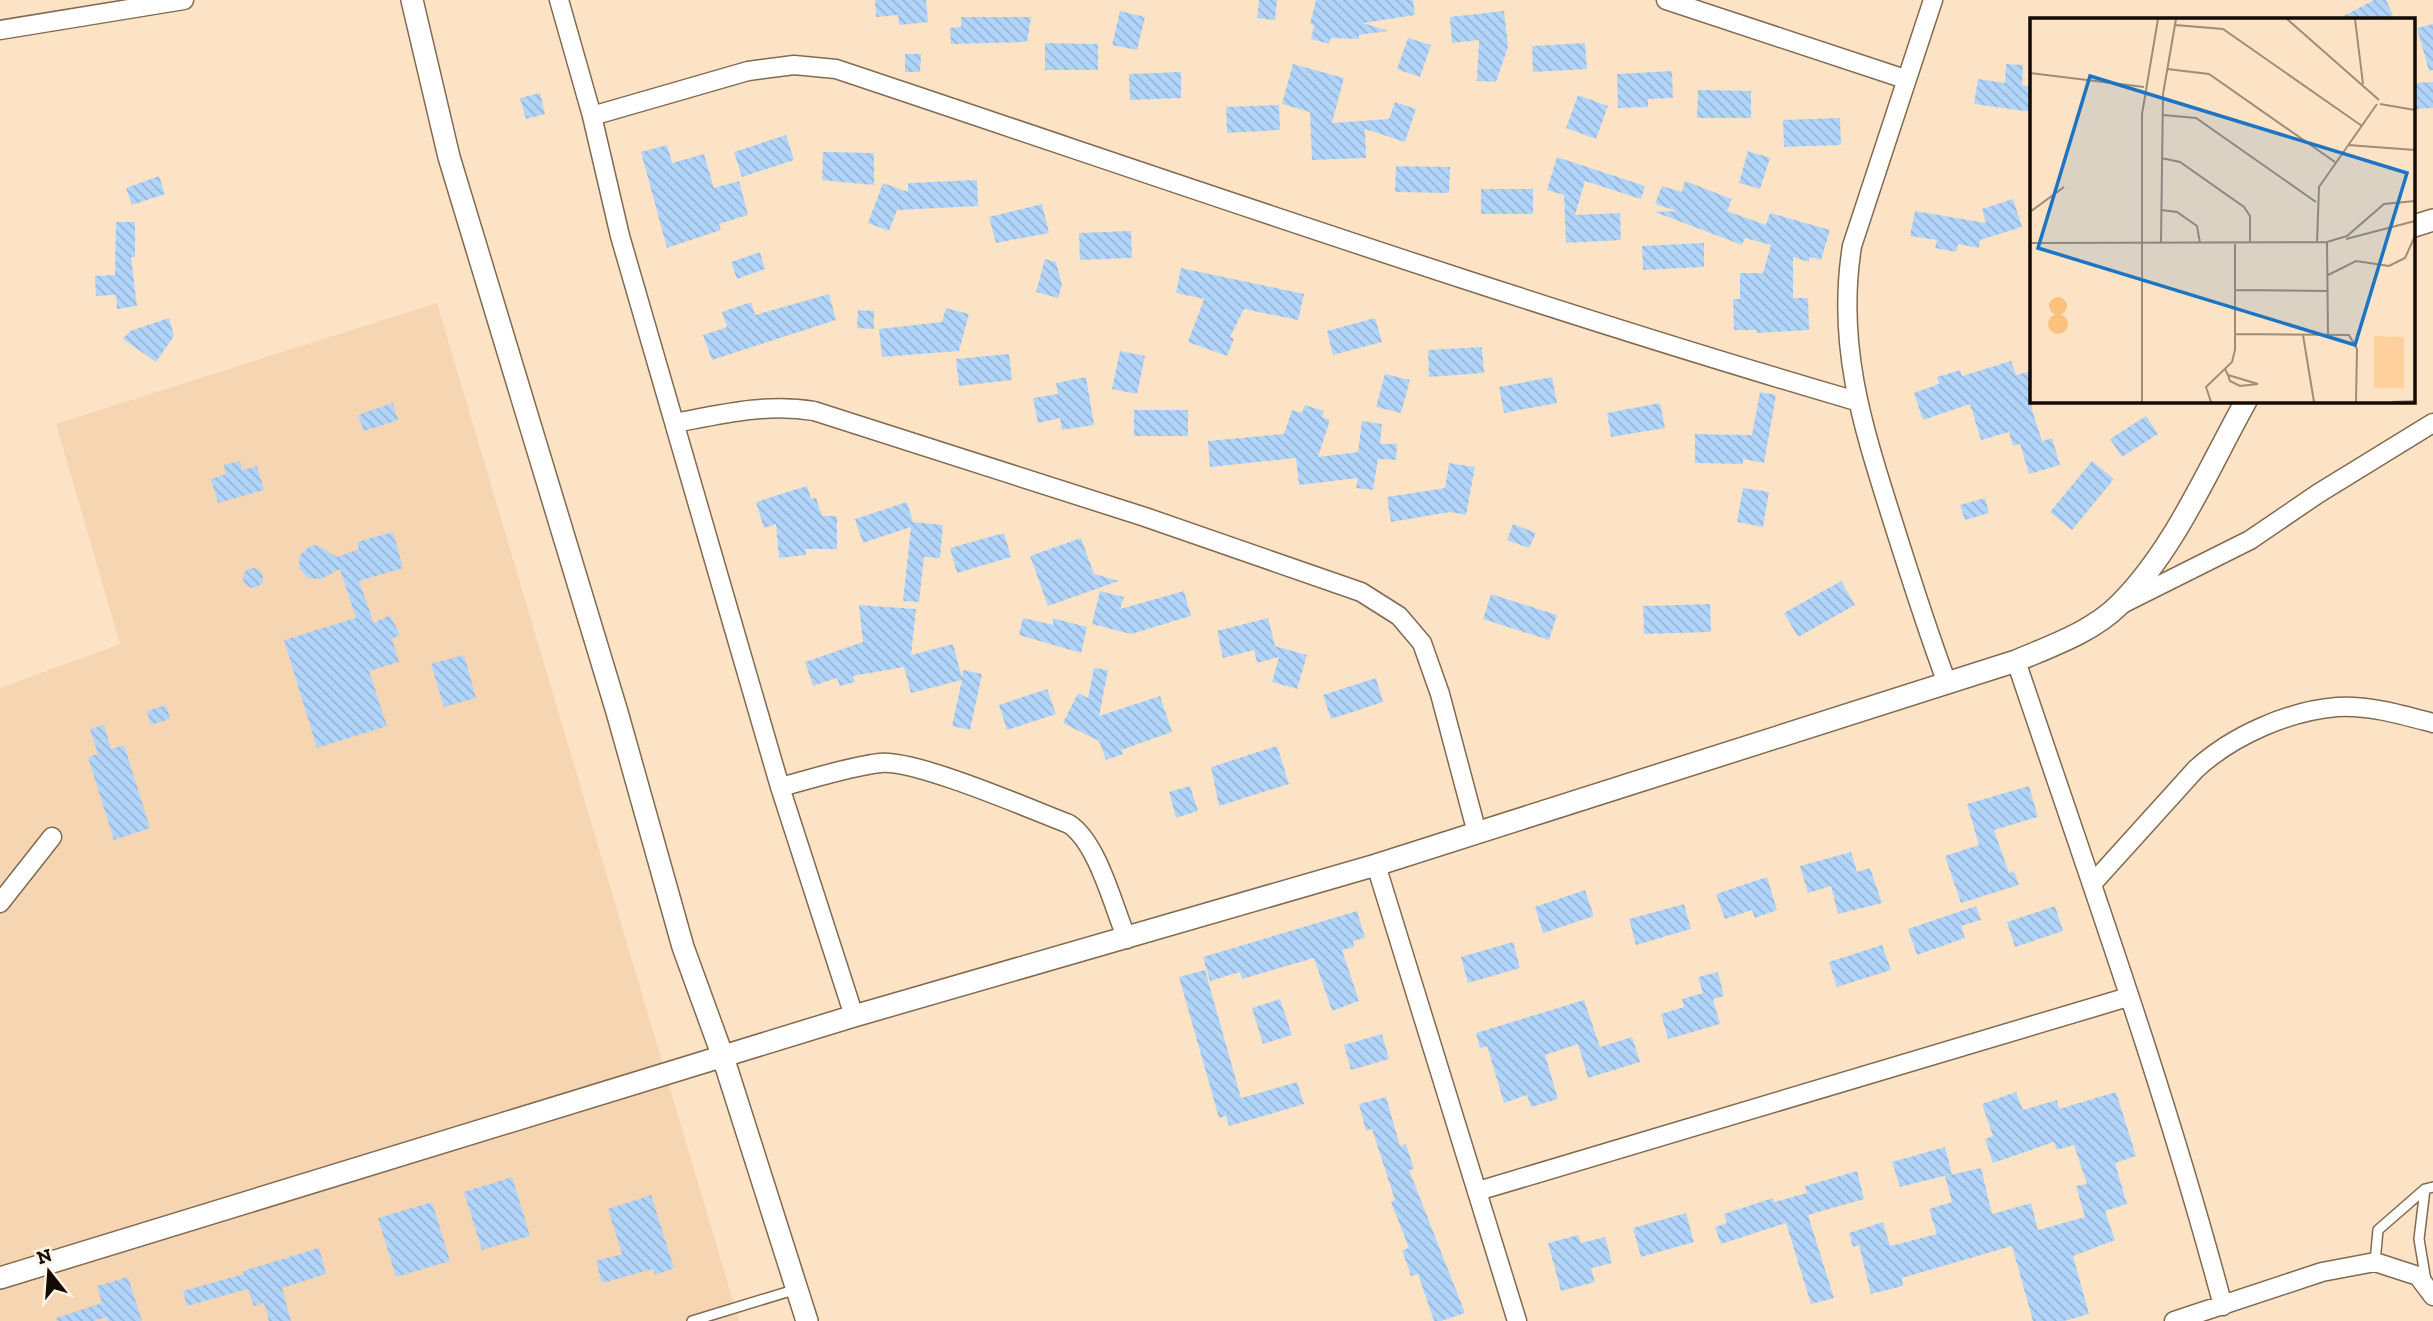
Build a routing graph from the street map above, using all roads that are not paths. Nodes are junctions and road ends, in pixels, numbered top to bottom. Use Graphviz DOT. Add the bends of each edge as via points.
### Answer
graph roads {
  1 [pos="184,0"];
  2 [pos="412,0"];
  3 [pos="559,0"];
  4 [pos="1667,0"];
  5 [pos="1933,0"];
  6 [pos="0,30"];
  7 [pos="1905,79"];
  8 [pos="592,116"];
  9 [pos="2433,220"];
  10 [pos="2416,225"];
  11 [pos="1856,401"];
  12 [pos="2245,402"];
  13 [pos="675,423"];
  14 [pos="2433,423"];
  15 [pos="2118,606"];
  16 [pos="2016,661"];
  17 [pos="1947,684"];
  18 [pos="2433,723"];
  19 [pos="780,787"];
  20 [pos="1477,833"];
  21 [pos="52,837"];
  22 [pos="1376,865"];
  23 [pos="2092,884"];
  24 [pos="0,903"];
  25 [pos="1127,939"];
  26 [pos="2128,997"];
  27 [pos="854,1016"];
  28 [pos="723,1057"];
  29 [pos="2429,1188"];
  30 [pos="1478,1191"];
  31 [pos="2375,1262"];
  32 [pos="0,1278"];
  33 [pos="799,1289"];
  34 [pos="2430,1292"];
  35 [pos="2223,1306"];
  36 [pos="692,1321"];
  37 [pos="807,1321"];
  38 [pos="1517,1321"];
  39 [pos="2174,1321"];
  1 -- 6 [label="street"];
  2 -- 28 [label="street" via="449,158 617,712 683,947"];
  3 -- 8 [label="street"];
  4 -- 7 [label="street"];
  5 -- 7 [label="street"];
  7 -- 11 [label="street" via="1852,246 1846,285 1846,335"];
  8 -- 11 [label="street" via="748,71 794,65 836,69 1230,204 1714,360"];
  8 -- 13 [label="street" via="620,236"];
  9 -- 10 [label="street"];
  11 -- 17 [label="street"];
  12 -- 15 [label="street" via="2162,551"];
  13 -- 19 [label="street"];
  13 -- 20 [label="street" via="753,408 786,406 814,411 1361,592 1399,616 1422,643"];
  14 -- 15 [label="street" via="2250,540"];
  15 -- 16 [label="street" via="2071,637"];
  16 -- 17 [label="street"];
  16 -- 23 [label="street"];
  17 -- 20 [label="street"];
  18 -- 23 [label="street" via="2395,713 2338,707 2306,713 2233,742 2196,769"];
  19 -- 25 [label="street" via="881,763 900,765 1069,824 1089,846"];
  19 -- 27 [label="street"];
  20 -- 22 [label="street"];
  21 -- 24 [label="street"];
  22 -- 25 [label="street"];
  22 -- 30 [label="street"];
  23 -- 26 [label="street"];
  25 -- 27 [label="street"];
  26 -- 30 [label="street"];
  26 -- 35 [label="street"];
  27 -- 28 [label="street"];
  28 -- 32 [label="street"];
  28 -- 33 [label="street"];
  29 -- 31 [label="lane" via="2378,1230"];
  29 -- 34 [label="lane" via="2419,1239"];
  30 -- 38 [label="street"];
  31 -- 34 [label="street" via="2418,1276"];
  31 -- 35 [label="street" via="2322,1272"];
  33 -- 36 [label="lane"];
  33 -- 37 [label="street"];
  35 -- 39 [label="street"];
}
